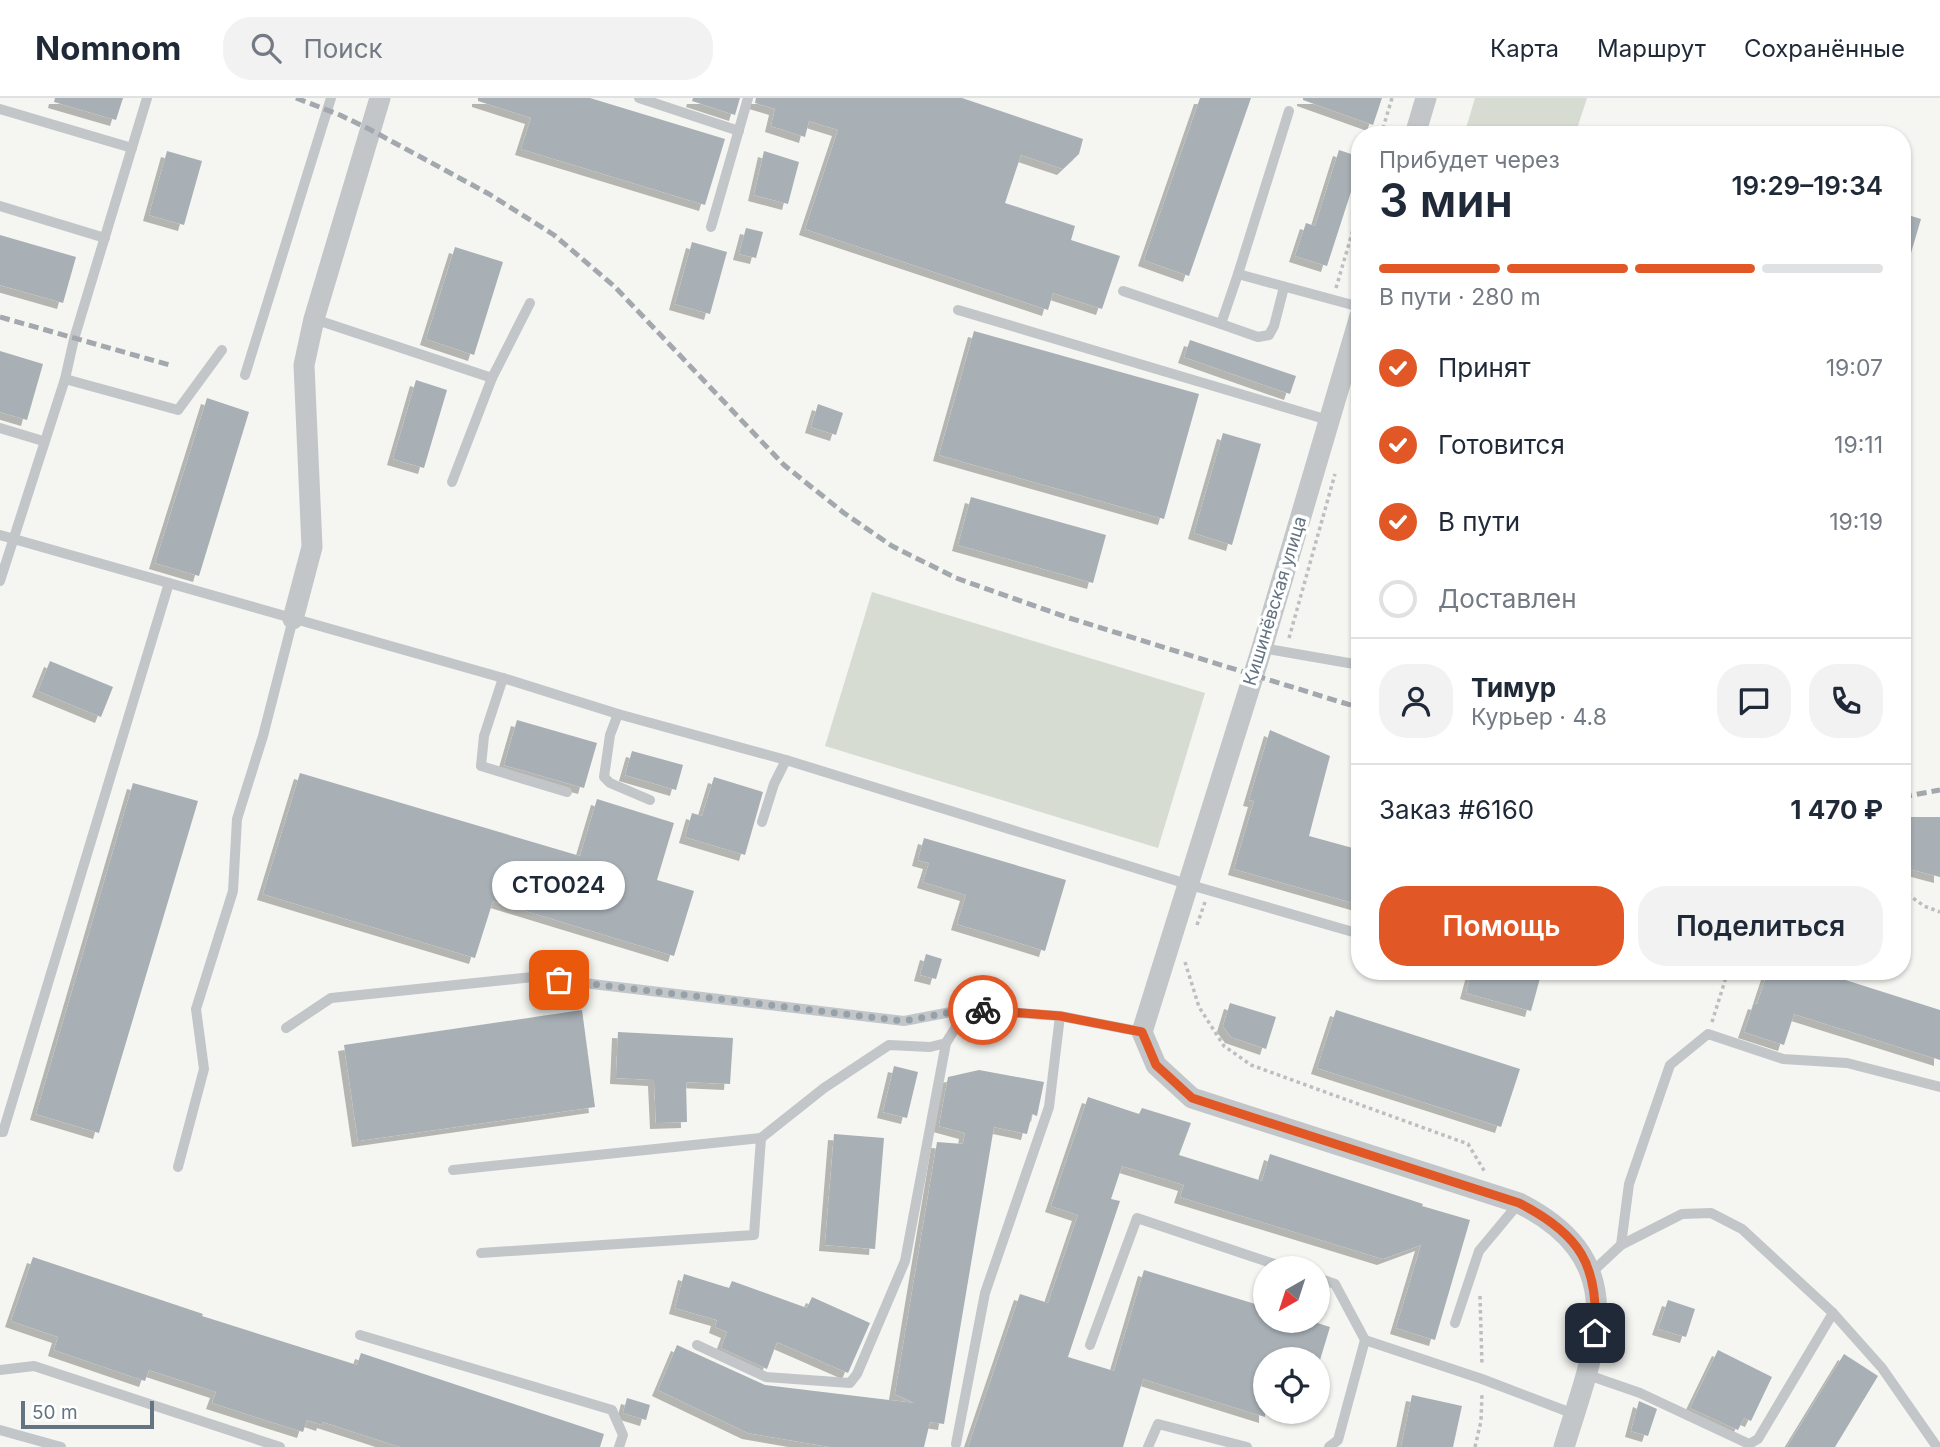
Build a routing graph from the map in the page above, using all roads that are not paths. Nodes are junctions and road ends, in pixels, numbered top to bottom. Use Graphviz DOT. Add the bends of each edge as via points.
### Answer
graph roads {
  1 [pos="147,98"];
  2 [pos="331,98"];
  3 [pos="380,98"];
  4 [pos="639,98"];
  5 [pos="748,98"];
  6 [pos="1426,98"];
  7 [pos="0,109"];
  8 [pos="1289,111"];
  9 [pos="1418,126"];
  10 [pos="739,131"];
  11 [pos="132,148"];
  12 [pos="0,206"];
  13 [pos="711,227"];
  14 [pos="105,238"];
  15 [pos="1238,274"];
  16 [pos="1284,287"];
  17 [pos="1123,291"];
  18 [pos="530,303"];
  19 [pos="1351,304"];
  20 [pos="958,310"];
  21 [pos="314,319"];
  22 [pos="1221,324"];
  23 [pos="1351,345"];
  24 [pos="222,349"];
  25 [pos="245,375"];
  26 [pos="492,378"];
  27 [pos="65,379"];
  28 [pos="1328,420"];
  29 [pos="0,428"];
  30 [pos="43,441"];
  31 [pos="452,482"];
  32 [pos="0,535"];
  33 [pos="13,539"];
  34 [pos="0,581"];
  35 [pos="169,583"];
  36 [pos="293,619"];
  37 [pos="1262,648"];
  38 [pos="1351,663"];
  39 [pos="502,678"];
  40 [pos="618,714"];
  41 [pos="786,760"];
  42 [pos="566,792"];
  43 [pos="650,800"];
  44 [pos="762,822"];
  45 [pos="1187,884"];
  46 [pos="1351,930"];
  47 [pos="968,1009"];
  48 [pos="1060,1016"];
  49 [pos="286,1028"];
  50 [pos="1142,1032"];
  51 [pos="946,1043"];
  52 [pos="1940,1087"];
  53 [pos="0,1132"];
  54 [pos="761,1138"];
  55 [pos="178,1167"];
  56 [pos="453,1170"];
  57 [pos="1519,1203"];
  58 [pos="1621,1245"];
  59 [pos="481,1253"];
  60 [pos="1253,1257"];
  61 [pos="1590,1274"];
  62 [pos="1330,1282"];
  63 [pos="1833,1313"];
  64 [pos="1455,1323"];
  65 [pos="359,1335"];
  66 [pos="1366,1340"];
  67 [pos="697,1345"];
  68 [pos="1090,1345"];
  69 [pos="0,1370"];
  70 [pos="1588,1375"];
  71 [pos="1574,1414"];
  72 [pos="0,1430"];
  73 [pos="956,1444"];
  74 [pos="61,1447"];
  75 [pos="280,1447"];
  76 [pos="619,1447"];
  77 [pos="1149,1447"];
  78 [pos="1247,1447"];
  79 [pos="1329,1447"];
  80 [pos="1564,1447"];
  81 [pos="1937,1447"];
  1 -- 11 [label="lane"];
  2 -- 25 [label="lane"];
  3 -- 21 [label="street"];
  4 -- 10 [label="lane"];
  5 -- 10 [label="lane"];
  6 -- 9 [label="street"];
  7 -- 11 [label="lane"];
  8 -- 15 [label="lane"];
  10 -- 13 [label="lane"];
  11 -- 14 [label="lane"];
  12 -- 14 [label="lane"];
  14 -- 27 [label="lane"];
  15 -- 16 [label="lane"];
  15 -- 22 [label="lane"];
  16 -- 19 [label="lane"];
  16 -- 22 [label="lane" via="1269,335 1258,337"];
  17 -- 22 [label="lane"];
  18 -- 26 [label="lane"];
  20 -- 28 [label="lane"];
  21 -- 26 [label="lane"];
  21 -- 36 [label="street" via="304,365 312,547"];
  23 -- 28 [label="street, Кишинёвская улица"];
  24 -- 27 [label="lane" via="178,410"];
  26 -- 31 [label="lane"];
  27 -- 30 [label="lane"];
  28 -- 37 [label="street, Кишинёвская улица"];
  29 -- 30 [label="lane"];
  30 -- 33 [label="lane"];
  32 -- 33 [label="lane"];
  33 -- 34 [label="lane"];
  33 -- 35 [label="lane"];
  35 -- 36 [label="lane"];
  35 -- 53 [label="lane"];
  36 -- 39 [label="lane"];
  36 -- 55 [label="lane" via="237,819 233,891 196,1009 204,1069"];
  37 -- 38 [label="lane"];
  37 -- 45 [label="street, Кишинёвская улица"];
  39 -- 40 [label="lane"];
  39 -- 42 [label="lane" via="484,736 481,765"];
  40 -- 41 [label="lane"];
  40 -- 43 [label="lane" via="604,777"];
  41 -- 44 [label="lane"];
  41 -- 45 [label="lane"];
  45 -- 46 [label="lane"];
  45 -- 50 [label="street, Кишинёвская улица"];
  47 -- 48 [label="lane"];
  47 -- 49 [label="lane" via="904,1021 533,977 331,998"];
  47 -- 51 [label="lane"];
  48 -- 50 [label="lane"];
  48 -- 73 [label="lane" via="1049,1107 985,1293"];
  50 -- 57 [label="street" via="1156,1065 1192,1098"];
  51 -- 54 [label="lane" via="889,1045"];
  51 -- 67 [label="lane" via="905,1261 857,1374 849,1383 766,1377"];
  52 -- 58 [label="lane" via="1847,1063 1783,1059 1708,1034 1670,1065 1629,1184"];
  54 -- 56 [label="lane"];
  54 -- 59 [label="lane" via="754,1235"];
  57 -- 61 [label="street" via="1571,1238"];
  57 -- 64 [label="lane" via="1479,1251"];
  58 -- 61 [label="lane"];
  58 -- 63 [label="lane" via="1682,1214 1711,1213 1742,1229"];
  60 -- 68 [label="lane" via="1137,1218"];
  61 -- 70 [label="street" via="1597,1306"];
  62 -- 66 [label="lane"];
  63 -- 70 [label="lane" via="1758,1439 1749,1444 1640,1392"];
  63 -- 81 [label="lane" via="1882,1368"];
  65 -- 76 [label="lane" via="612,1410 623,1435"];
  66 -- 71 [label="lane"];
  66 -- 79 [label="lane" via="1338,1440"];
  69 -- 75 [label="lane" via="34,1366"];
  70 -- 71 [label="street"];
  71 -- 80 [label="street"];
  72 -- 74 [label="lane"];
  77 -- 78 [label="lane" via="1158,1424"];
}
